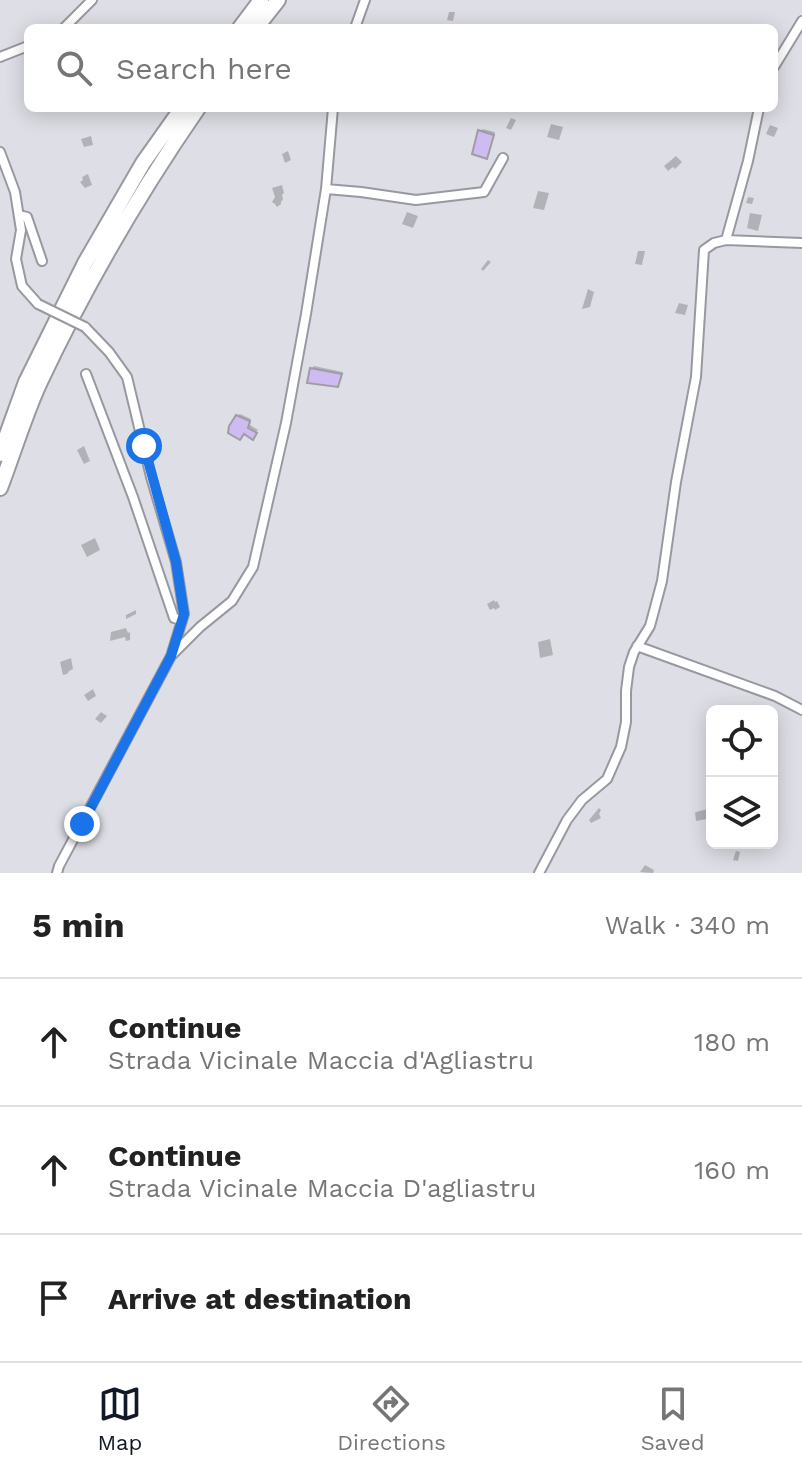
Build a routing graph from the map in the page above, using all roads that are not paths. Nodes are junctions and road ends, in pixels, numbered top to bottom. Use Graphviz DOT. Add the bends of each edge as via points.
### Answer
graph roads {
  1 [pos="92,0"];
  2 [pos="261,0"];
  3 [pos="278,0"];
  4 [pos="365,0"];
  5 [pos="802,21"];
  6 [pos="68,24"];
  7 [pos="243,24"];
  8 [pos="259,24"];
  9 [pos="356,24"];
  10 [pos="24,48"];
  11 [pos="0,57"];
  12 [pos="778,60"];
  13 [pos="179,112"];
  14 [pos="195,112"];
  15 [pos="333,112"];
  16 [pos="758,112"];
  17 [pos="0,152"];
  18 [pos="503,158"];
  19 [pos="326,189"];
  20 [pos="19,215"];
  21 [pos="726,240"];
  22 [pos="802,243"];
  23 [pos="42,261"];
  24 [pos="86,374"];
  25 [pos="0,454"];
  26 [pos="0,488"];
  27 [pos="182,620"];
  28 [pos="637,646"];
  29 [pos="171,656"];
  30 [pos="802,710"];
  31 [pos="57,873"];
  32 [pos="539,873"];
  1 -- 6 [label="street"];
  2 -- 7 [label="highway"];
  3 -- 8 [label="highway"];
  4 -- 9 [label="street"];
  5 -- 12 [label="street"];
  10 -- 11 [label="street"];
  13 -- 25 [label="highway" via="85,263 26,382"];
  14 -- 26 [label="highway" via="98,268 38,386"];
  15 -- 19 [label="street"];
  16 -- 21 [label="street"];
  17 -- 20 [label="street"];
  18 -- 19 [label="street" via="484,192 416,200"];
  19 -- 29 [label="street" via="286,423 253,567 232,601"];
  20 -- 23 [label="street" via="27,217"];
  20 -- 27 [label="street, bridge" via="16,259 22,286 38,304 85,327 127,377 176,562"];
  21 -- 22 [label="street"];
  21 -- 28 [label="street" via="704,250 696,377 662,581 650,626"];
  24 -- 27 [label="street" via="174,618"];
  27 -- 29 [label="street"];
  28 -- 30 [label="street"];
  28 -- 32 [label="street" via="629,667 626,722 615,764 567,820"];
  29 -- 31 [label="street"];
}
